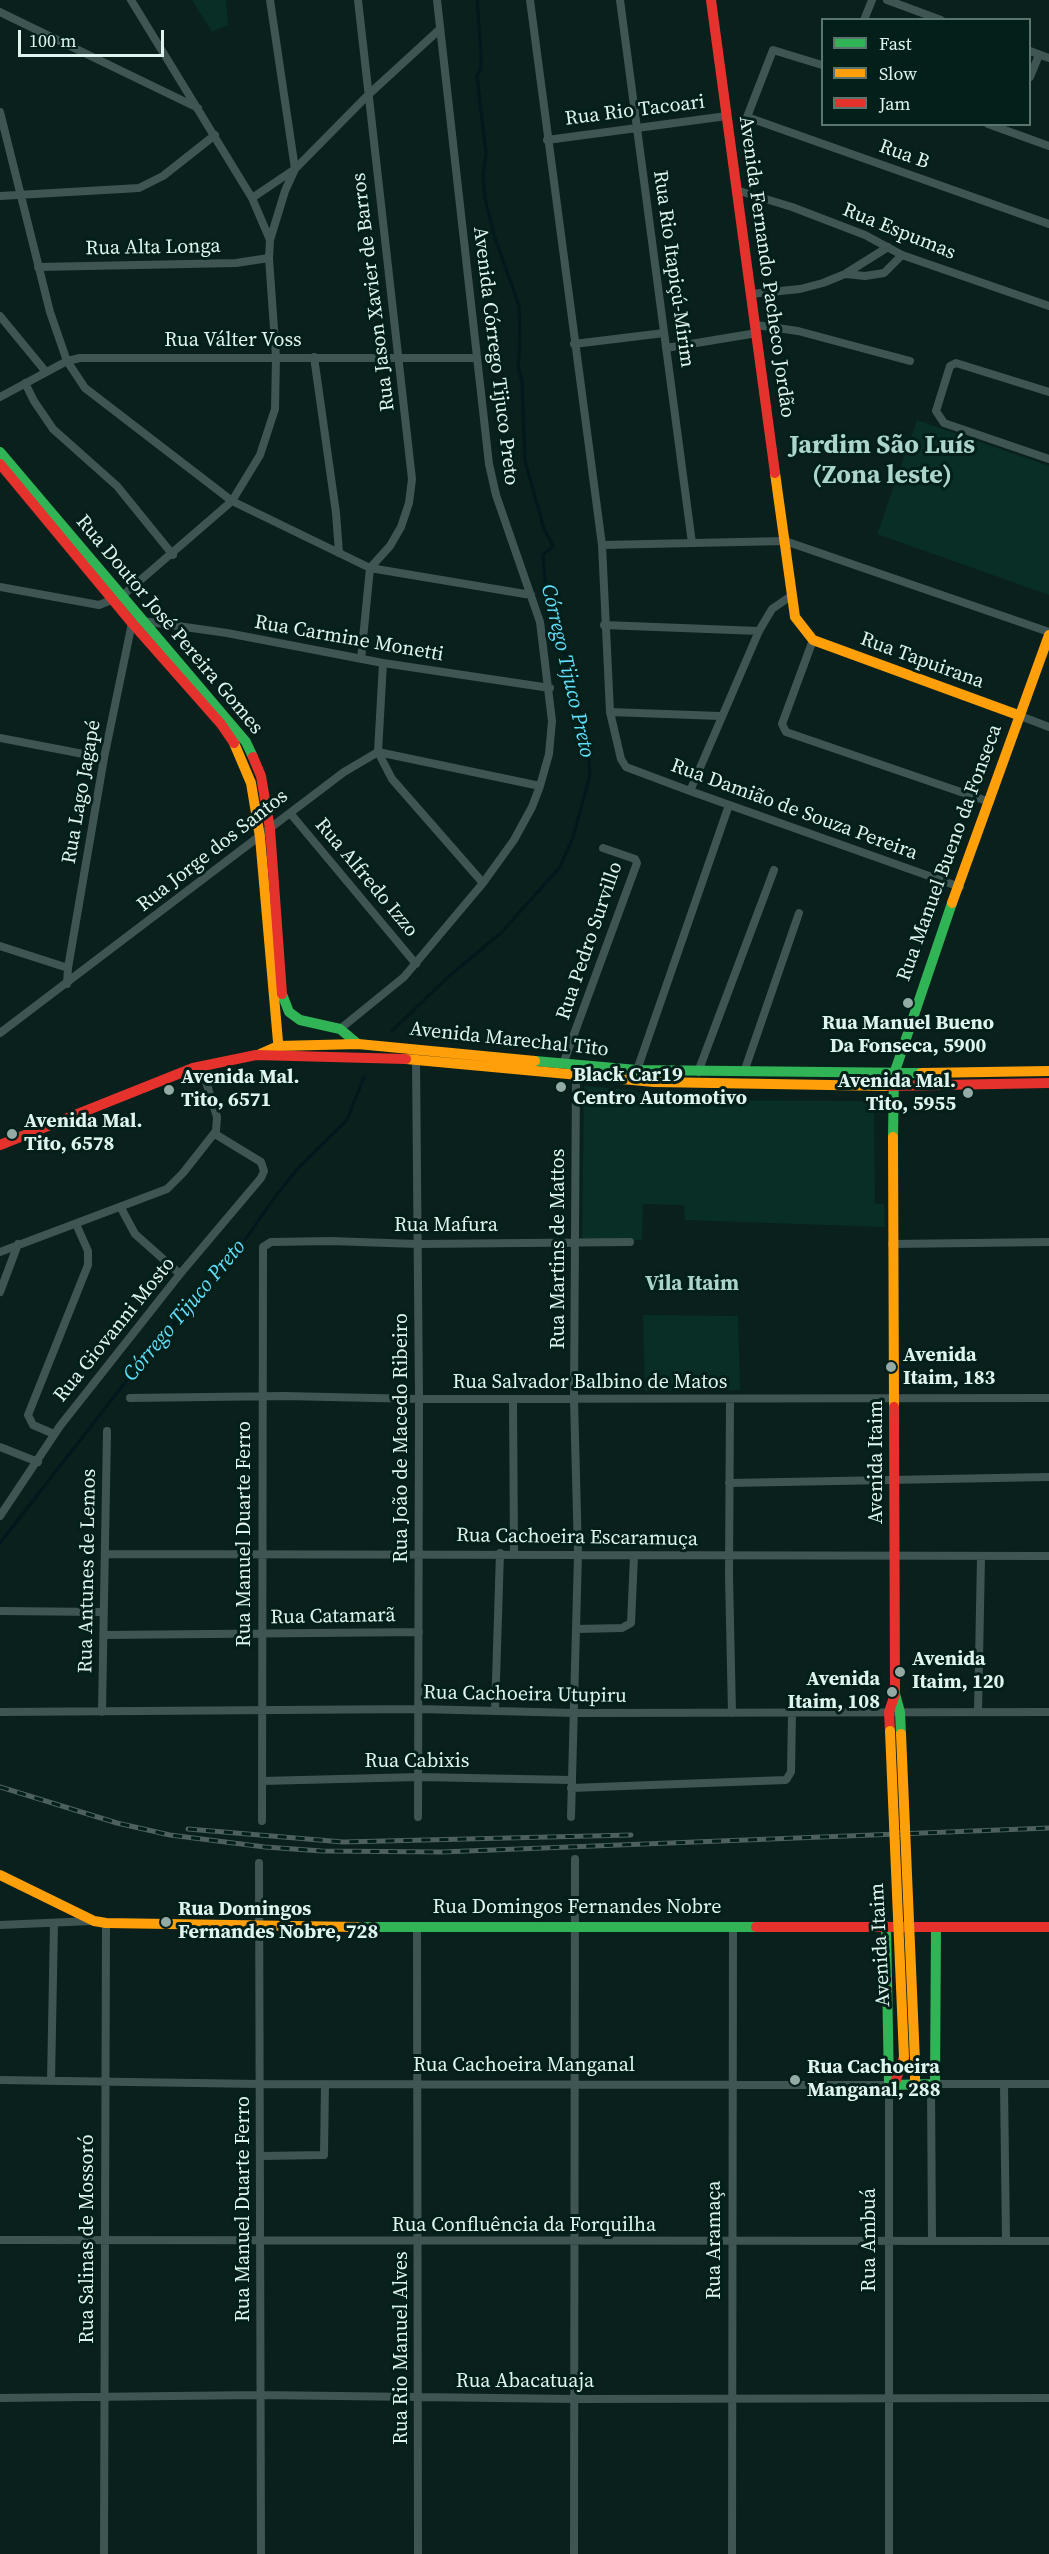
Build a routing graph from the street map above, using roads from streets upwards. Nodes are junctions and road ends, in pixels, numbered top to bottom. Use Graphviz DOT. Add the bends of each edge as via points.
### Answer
graph roads {
  1 [pos="130,0"];
  2 [pos="270,0"];
  3 [pos="358,0"];
  4 [pos="437,0"];
  5 [pos="530,0"];
  6 [pos="620,0"];
  7 [pos="711,0"];
  8 [pos="872,0"];
  9 [pos="886,0"];
  10 [pos="0,12"];
  11 [pos="865,18"];
  12 [pos="936,18"];
  13 [pos="440,29"];
  14 [pos="1031,52"];
  15 [pos="1040,55"];
  16 [pos="1049,58"];
  17 [pos="821,66"];
  18 [pos="1031,73"];
  19 [pos="368,94"];
  20 [pos="198,108"];
  21 [pos="0,112"];
  22 [pos="727,116"];
  23 [pos="637,126"];
  24 [pos="993,126"];
  25 [pos="215,135"];
  26 [pos="547,140"];
  27 [pos="1049,147"];
  28 [pos="295,169"];
  29 [pos="736,190"];
  30 [pos="20,195"];
  31 [pos="0,196"];
  32 [pos="252,198"];
  33 [pos="1049,224"];
  34 [pos="270,240"];
  35 [pos="888,247"];
  36 [pos="903,255"];
  37 [pos="269,258"];
  38 [pos="38,267"];
  39 [pos="845,274"];
  40 [pos="751,294"];
  41 [pos="1049,306"];
  42 [pos="0,316"];
  43 [pos="756,329"];
  44 [pos="664,333"];
  45 [pos="574,344"];
  46 [pos="666,348"];
  47 [pos="276,357"];
  48 [pos="314,357"];
  49 [pos="400,358"];
  50 [pos="477,358"];
  51 [pos="67,361"];
  52 [pos="910,361"];
  53 [pos="46,372"];
  54 [pos="25,383"];
  55 [pos="1049,392"];
  56 [pos="0,398"];
  57 [pos="0,452"];
  58 [pos="1049,459"];
  59 [pos="0,464"];
  60 [pos="232,501"];
  61 [pos="785,542"];
  62 [pos="692,543"];
  63 [pos="602,545"];
  64 [pos="339,553"];
  65 [pos="173,555"];
  66 [pos="370,568"];
  67 [pos="0,587"];
  68 [pos="531,595"];
  69 [pos="791,596"];
  70 [pos="118,599"];
  71 [pos="137,622"];
  72 [pos="604,625"];
  73 [pos="759,631"];
  74 [pos="1048,639"];
  75 [pos="813,640"];
  76 [pos="361,659"];
  77 [pos="383,663"];
  78 [pos="550,688"];
  79 [pos="610,712"];
  80 [pos="1018,715"];
  81 [pos="720,716"];
  82 [pos="1049,727"];
  83 [pos="0,738"];
  84 [pos="378,752"];
  85 [pos="104,758"];
  86 [pos="540,786"];
  87 [pos="690,791"];
  88 [pos="990,802"];
  89 [pos="729,805"];
  90 [pos="290,813"];
  91 [pos="270,829"];
  92 [pos="260,837"];
  93 [pos="603,848"];
  94 [pos="774,870"];
  95 [pos="483,883"];
  96 [pos="960,887"];
  97 [pos="799,913"];
  98 [pos="0,946"];
  99 [pos="416,964"];
  100 [pos="68,968"];
  101 [pos="67,984"];
  102 [pos="294,1016"];
  103 [pos="340,1029"];
  104 [pos="0,1033"];
  105 [pos="358,1044"];
  106 [pos="278,1045"];
  107 [pos="416,1058"];
  108 [pos="563,1064"];
  109 [pos="201,1066"];
  110 [pos="637,1070"];
  111 [pos="1049,1071"];
  112 [pos="698,1072"];
  113 [pos="744,1072"];
  114 [pos="894,1074"];
  115 [pos="576,1076"];
  116 [pos="1049,1083"];
  117 [pos="894,1086"];
  118 [pos="214,1134"];
  119 [pos="0,1145"];
  120 [pos="121,1208"];
  121 [pos="76,1224"];
  122 [pos="575,1242"];
  123 [pos="630,1242"];
  124 [pos="1049,1242"];
  125 [pos="18,1244"];
  126 [pos="417,1244"];
  127 [pos="892,1244"];
  128 [pos="263,1247"];
  129 [pos="0,1252"];
  130 [pos="180,1274"];
  131 [pos="0,1292"];
  132 [pos="261,1396"];
  133 [pos="130,1398"];
  134 [pos="1049,1398"];
  135 [pos="420,1399"];
  136 [pos="513,1399"];
  137 [pos="574,1399"];
  138 [pos="730,1399"];
  139 [pos="895,1399"];
  140 [pos="107,1431"];
  141 [pos="54,1434"];
  142 [pos="0,1447"];
  143 [pos="38,1462"];
  144 [pos="1049,1477"];
  145 [pos="895,1480"];
  146 [pos="729,1482"];
  147 [pos="0,1516"];
  148 [pos="262,1553"];
  149 [pos="420,1553"];
  150 [pos="500,1553"];
  151 [pos="514,1553"];
  152 [pos="105,1554"];
  153 [pos="578,1554"];
  154 [pos="634,1556"];
  155 [pos="729,1556"];
  156 [pos="1049,1556"];
  157 [pos="896,1557"];
  158 [pos="981,1557"];
  159 [pos="0,1611"];
  160 [pos="104,1612"];
  161 [pos="576,1629"];
  162 [pos="419,1632"];
  163 [pos="262,1634"];
  164 [pos="104,1635"];
  165 [pos="419,1709"];
  166 [pos="260,1711"];
  167 [pos="495,1711"];
  168 [pos="0,1712"];
  169 [pos="102,1712"];
  170 [pos="895,1712"];
  171 [pos="978,1712"];
  172 [pos="1049,1712"];
  173 [pos="574,1713"];
  174 [pos="732,1713"];
  175 [pos="792,1713"];
  176 [pos="896,1732"];
  177 [pos="419,1777"];
  178 [pos="262,1781"];
  179 [pos="571,1784"];
  180 [pos="418,1817"];
  181 [pos="571,1817"];
  182 [pos="262,1821"];
  183 [pos="575,1859"];
  184 [pos="260,1863"];
  185 [pos="0,1875"];
  186 [pos="94,1921"];
  187 [pos="106,1923"];
  188 [pos="54,1924"];
  189 [pos="0,1925"];
  190 [pos="573,1925"];
  191 [pos="733,1926"];
  192 [pos="886,1926"];
  193 [pos="258,1927"];
  194 [pos="417,1927"];
  195 [pos="936,1927"];
  196 [pos="1049,1927"];
  197 [pos="0,2080"];
  198 [pos="51,2081"];
  199 [pos="105,2083"];
  200 [pos="260,2084"];
  201 [pos="325,2084"];
  202 [pos="418,2084"];
  203 [pos="731,2084"];
  204 [pos="915,2084"];
  205 [pos="933,2084"];
  206 [pos="1004,2084"];
  207 [pos="1049,2084"];
  208 [pos="575,2085"];
  209 [pos="891,2085"];
  210 [pos="261,2156"];
  211 [pos="0,2240"];
  212 [pos="888,2241"];
  213 [pos="932,2241"];
  214 [pos="1006,2241"];
  215 [pos="1049,2241"];
  216 [pos="103,2242"];
  217 [pos="261,2242"];
  218 [pos="418,2242"];
  219 [pos="575,2242"];
  220 [pos="731,2242"];
  221 [pos="260,2395"];
  222 [pos="103,2397"];
  223 [pos="0,2398"];
  224 [pos="418,2398"];
  225 [pos="1049,2398"];
  226 [pos="575,2399"];
  227 [pos="732,2399"];
  228 [pos="889,2399"];
  229 [pos="104,2554"];
  230 [pos="261,2554"];
  231 [pos="418,2554"];
  232 [pos="574,2554"];
  233 [pos="732,2554"];
  234 [pos="889,2554"];
  1 -- 20 [label="street"];
  2 -- 28 [label="street"];
  3 -- 19 [label="street, Rua Jason Xavier de Barros"];
  4 -- 13 [label="street, Avenida Córrego Tijuco Preto"];
  5 -- 26 [label="street"];
  6 -- 23 [label="street, Rua Rio Itapiçú-Mirim"];
  7 -- 22 [label="street, Avenida Fernando Pacheco Jordão"];
  8 -- 11 [label="street"];
  9 -- 12 [label="street"];
  10 -- 20 [label="street"];
  13 -- 19 [label="street"];
  13 -- 50 [label="street, Avenida Córrego Tijuco Preto"];
  14 -- 15 [label="street"];
  15 -- 16 [label="street"];
  15 -- 18 [label="street"];
  17 -- 33 [label="street, Rua B" via="772,51 747,117"];
  19 -- 28 [label="street"];
  19 -- 49 [label="street, Rua Jason Xavier de Barros"];
  20 -- 25 [label="street"];
  21 -- 30 [label="street"];
  22 -- 23 [label="street, Rua Rio Tacoari"];
  22 -- 29 [label="street, Avenida Fernando Pacheco Jordão"];
  23 -- 26 [label="street, Rua Rio Tacoari"];
  23 -- 44 [label="street, Rua Rio Itapiçú-Mirim"];
  24 -- 27 [label="street"];
  25 -- 30 [label="street" via="163,176 139,188"];
  25 -- 32 [label="street"];
  26 -- 45 [label="street"];
  28 -- 32 [label="street"];
  28 -- 34 [label="street"];
  29 -- 35 [label="street, Rua Espumas" via="792,207"];
  29 -- 40 [label="street, Avenida Fernando Pacheco Jordão"];
  30 -- 31 [label="street"];
  30 -- 38 [label="street"];
  32 -- 34 [label="street"];
  34 -- 37 [label="street"];
  35 -- 36 [label="street, Rua Espumas"];
  35 -- 39 [label="street"];
  36 -- 39 [label="street" via="884,273"];
  36 -- 41 [label="street, Rua Espumas"];
  37 -- 38 [label="street, Rua Alta Longa" via="236,263"];
  37 -- 47 [label="street"];
  38 -- 51 [label="street"];
  39 -- 40 [label="street" via="800,289"];
  40 -- 43 [label="street, Avenida Fernando Pacheco Jordão"];
  42 -- 53 [label="street"];
  43 -- 46 [label="street"];
  43 -- 52 [label="street" via="798,331"];
  43 -- 61 [label="street, Avenida Fernando Pacheco Jordão"];
  44 -- 45 [label="street"];
  44 -- 46 [label="street, Rua Rio Itapiçú-Mirim"];
  45 -- 63 [label="street"];
  46 -- 62 [label="street, Rua Rio Itapiçú-Mirim"];
  47 -- 48 [label="street, Rua Válter Voss"];
  47 -- 51 [label="street, Rua Válter Voss"];
  47 -- 60 [label="street" via="275,409 269,433 249,477"];
  48 -- 49 [label="street, Rua Válter Voss"];
  48 -- 64 [label="street"];
  49 -- 50 [label="street, Rua Válter Voss"];
  49 -- 66 [label="street, Rua Jason Xavier de Barros" via="412,479 409,503 390,546"];
  50 -- 68 [label="street, Avenida Córrego Tijuco Preto" via="496,495"];
  51 -- 53 [label="street, Rua Válter Voss"];
  51 -- 60 [label="street" via="91,393"];
  53 -- 54 [label="street, Rua Válter Voss"];
  54 -- 56 [label="street, Rua Válter Voss"];
  54 -- 65 [label="street" via="53,429 117,486"];
  55 -- 58 [label="street" via="959,363 950,366 936,411 940,419"];
  57 -- 70 [label="street, Rua Doutor José Pereira Gomes"];
  59 -- 70 [label="street, Rua Doutor José Pereira Gomes"];
  60 -- 64 [label="street"];
  60 -- 65 [label="street"];
  61 -- 62 [label="street"];
  61 -- 69 [label="street, Avenida Fernando Pacheco Jordão"];
  61 -- 74 [label="street"];
  62 -- 63 [label="street"];
  63 -- 72 [label="street"];
  64 -- 66 [label="street"];
  65 -- 70 [label="street"];
  66 -- 68 [label="street"];
  66 -- 76 [label="street"];
  67 -- 70 [label="street" via="99,605"];
  68 -- 78 [label="street, Avenida Córrego Tijuco Preto" via="540,622"];
  69 -- 73 [label="street" via="772,609"];
  69 -- 75 [label="street, Avenida Fernando Pacheco Jordão" via="795,617"];
  70 -- 71 [label="street, Rua Doutor José Pereira Gomes"];
  71 -- 76 [label="street, Rua Carmine Monetti" via="227,633"];
  71 -- 85 [label="street, Rua Lago Jagapé"];
  71 -- 91 [label="street, Rua Doutor José Pereira Gomes" via="246,742 261,776"];
  71 -- 92 [label="street, Rua Doutor José Pereira Gomes" via="239,750 251,783"];
  72 -- 73 [label="street"];
  72 -- 79 [label="street"];
  73 -- 81 [label="street"];
  74 -- 80 [label="street, Rua Manuel Bueno da Fonseca"];
  75 -- 80 [label="street, Rua Tapuirana"];
  75 -- 88 [label="street" via="782,724 784,730"];
  76 -- 77 [label="street, Rua Carmine Monetti"];
  77 -- 78 [label="street, Rua Carmine Monetti"];
  77 -- 84 [label="street"];
  78 -- 86 [label="street, Avenida Córrego Tijuco Preto" via="549,754"];
  79 -- 81 [label="street"];
  79 -- 87 [label="street, Rua Damião de Souza Pereira" via="621,759 631,769"];
  80 -- 82 [label="street"];
  80 -- 88 [label="street, Rua Manuel Bueno da Fonseca"];
  81 -- 87 [label="street"];
  83 -- 85 [label="street"];
  84 -- 86 [label="street"];
  84 -- 90 [label="street, Rua Jorge dos Santos"];
  84 -- 95 [label="street" via="392,779"];
  85 -- 100 [label="street, Rua Lago Jagapé"];
  86 -- 95 [label="street, Avenida Córrego Tijuco Preto" via="514,840"];
  87 -- 89 [label="street, Rua Damião de Souza Pereira"];
  88 -- 96 [label="street, Rua Manuel Bueno da Fonseca"];
  89 -- 96 [label="street, Rua Damião de Souza Pereira"];
  89 -- 110 [label="street"];
  90 -- 91 [label="street, Rua Jorge dos Santos"];
  90 -- 99 [label="street, Rua Alfredo Izzo"];
  91 -- 92 [label="street, Rua Jorge dos Santos"];
  91 -- 102 [label="street, Rua Doutor José Pereira Gomes" via="282,1000"];
  92 -- 101 [label="street, Rua Jorge dos Santos"];
  92 -- 106 [label="street, Rua Doutor José Pereira Gomes"];
  93 -- 108 [label="street, Rua Pedro Survillo" via="638,863"];
  94 -- 112 [label="street"];
  95 -- 99 [label="street, Avenida Córrego Tijuco Preto"];
  96 -- 114 [label="street, Rua Manuel Bueno da Fonseca"];
  97 -- 113 [label="street"];
  98 -- 100 [label="street"];
  99 -- 103 [label="street, Avenida Córrego Tijuco Preto" via="383,997"];
  100 -- 101 [label="street, Rua Lago Jagapé"];
  101 -- 104 [label="street, Rua Jorge dos Santos"];
  102 -- 103 [label="street"];
  102 -- 106 [label="street" via="284,1024"];
  103 -- 105 [label="street"];
  105 -- 106 [label="street, Avenida Marechal Tito"];
  105 -- 108 [label="street, Avenida Marechal Tito"];
  106 -- 107 [label="street, Avenida Marechal Tito"];
  106 -- 109 [label="street, Avenida Marechal Tito" via="256,1055"];
  107 -- 115 [label="street, Avenida Marechal Tito"];
  107 -- 126 [label="street, Rua João de Macedo Ribeiro"];
  108 -- 110 [label="street, Avenida Marechal Tito"];
  109 -- 118 [label="street" via="217,1117"];
  109 -- 119 [label="street, Avenida Marechal Tito"];
  110 -- 112 [label="street, Avenida Marechal Tito"];
  111 -- 114 [label="street, Avenida Marechal Tito"];
  112 -- 113 [label="street, Avenida Marechal Tito"];
  113 -- 114 [label="street, Avenida Marechal Tito"];
  114 -- 117 [label="street, Rua Manuel Bueno da Fonseca"];
  115 -- 117 [label="street, Avenida Marechal Tito" via="654,1082"];
  115 -- 122 [label="street, Rua Martins de Mattos"];
  116 -- 117 [label="street, Avenida Marechal Tito"];
  117 -- 127 [label="street, Avenida Itaim"];
  118 -- 120 [label="street" via="166,1189"];
  118 -- 130 [label="street, Rua Giovanni Mosto" via="255,1156 264,1171"];
  120 -- 121 [label="street"];
  120 -- 130 [label="street" via="135,1234"];
  121 -- 125 [label="street"];
  121 -- 141 [label="street" via="88,1251 88,1265 28,1415 33,1425"];
  122 -- 123 [label="street, Rua Mafura"];
  122 -- 126 [label="street, Rua Mafura"];
  122 -- 137 [label="street, Rua Martins de Mattos"];
  124 -- 127 [label="street"];
  125 -- 129 [label="street"];
  125 -- 131 [label="street"];
  126 -- 128 [label="street, Rua Mafura" via="271,1242"];
  126 -- 135 [label="street, Rua João de Macedo Ribeiro"];
  127 -- 139 [label="street, Avenida Itaim"];
  128 -- 132 [label="street, Rua Manuel Duarte Ferro"];
  130 -- 141 [label="street, Rua Giovanni Mosto"];
  132 -- 133 [label="street, Rua Salvador Balbino de Matos"];
  132 -- 135 [label="street, Rua Salvador Balbino de Matos"];
  132 -- 148 [label="street, Rua Manuel Duarte Ferro"];
  134 -- 139 [label="street, Rua Salvador Balbino de Matos"];
  135 -- 136 [label="street, Rua Salvador Balbino de Matos"];
  135 -- 149 [label="street, Rua João de Macedo Ribeiro"];
  136 -- 137 [label="street, Rua Salvador Balbino de Matos"];
  136 -- 151 [label="street"];
  137 -- 138 [label="street, Rua Salvador Balbino de Matos"];
  137 -- 153 [label="street, Rua Martins de Mattos"];
  138 -- 139 [label="street, Rua Salvador Balbino de Matos"];
  138 -- 146 [label="street"];
  139 -- 145 [label="street, Avenida Itaim"];
  140 -- 152 [label="street, Rua Antunes de Lemos"];
  141 -- 143 [label="street, Rua Giovanni Mosto"];
  142 -- 143 [label="street"];
  143 -- 147 [label="street, Rua Giovanni Mosto"];
  144 -- 145 [label="street"];
  145 -- 146 [label="street"];
  145 -- 157 [label="street, Avenida Itaim"];
  146 -- 155 [label="street"];
  148 -- 149 [label="street, Rua Cachoeira Escaramuça"];
  148 -- 152 [label="street, Rua Cachoeira Escaramuça"];
  148 -- 163 [label="street, Rua Manuel Duarte Ferro"];
  149 -- 150 [label="street, Rua Cachoeira Escaramuça"];
  149 -- 162 [label="street, Rua João de Macedo Ribeiro"];
  150 -- 151 [label="street, Rua Cachoeira Escaramuça"];
  150 -- 167 [label="street"];
  151 -- 153 [label="street, Rua Cachoeira Escaramuça"];
  152 -- 160 [label="street, Rua Antunes de Lemos"];
  153 -- 154 [label="street, Rua Cachoeira Escaramuça"];
  153 -- 161 [label="street, Rua Martins de Mattos"];
  154 -- 155 [label="street, Rua Cachoeira Escaramuça"];
  154 -- 161 [label="street" via="631,1623 622,1628"];
  155 -- 157 [label="street, Rua Cachoeira Escaramuça"];
  155 -- 174 [label="street"];
  156 -- 158 [label="street, Rua Cachoeira Escaramuça"];
  157 -- 158 [label="street, Rua Cachoeira Escaramuça"];
  157 -- 170 [label="street, Avenida Itaim"];
  158 -- 171 [label="street"];
  159 -- 160 [label="street"];
  160 -- 164 [label="street, Rua Antunes de Lemos"];
  161 -- 173 [label="street, Rua Martins de Mattos"];
  162 -- 163 [label="street, Rua Catamarã"];
  162 -- 165 [label="street, Rua João de Macedo Ribeiro"];
  163 -- 164 [label="street, Rua Catamarã"];
  163 -- 166 [label="street, Rua Manuel Duarte Ferro"];
  164 -- 169 [label="street, Rua Antunes de Lemos"];
  165 -- 166 [label="street, Rua Cachoeira Utupiru"];
  165 -- 167 [label="street, Rua Cachoeira Utupiru"];
  165 -- 177 [label="street, Rua João de Macedo Ribeiro"];
  166 -- 169 [label="street, Rua Cachoeira Utupiru"];
  166 -- 178 [label="street, Rua Manuel Duarte Ferro"];
  167 -- 173 [label="street, Rua Cachoeira Utupiru"];
  168 -- 169 [label="street, Rua Cachoeira Utupiru"];
  170 -- 171 [label="street, Rua Cachoeira Utupiru"];
  170 -- 175 [label="street, Rua Cachoeira Utupiru"];
  170 -- 176 [label="street, Avenida Itaim"];
  171 -- 172 [label="street, Rua Cachoeira Utupiru"];
  173 -- 174 [label="street, Rua Cachoeira Utupiru"];
  173 -- 179 [label="street, Rua Martins de Mattos"];
  174 -- 175 [label="street, Rua Cachoeira Utupiru"];
  175 -- 179 [label="street, Rua Cabixis" via="791,1772 786,1780"];
  176 -- 204 [label="street, Avenida Itaim, bridge"];
  176 -- 209 [label="street, Avenida Itaim, bridge" via="904,2057"];
  177 -- 178 [label="street, Rua Cabixis"];
  177 -- 179 [label="street, Rua Cabixis"];
  177 -- 180 [label="street, Rua João de Macedo Ribeiro"];
  178 -- 182 [label="street, Rua Manuel Duarte Ferro"];
  179 -- 181 [label="street, Rua Martins de Mattos"];
  183 -- 190 [label="street"];
  184 -- 193 [label="street, Rua Manuel Duarte Ferro"];
  185 -- 186 [label="street, Rua Domingos Fernandes Nobre"];
  186 -- 187 [label="street, Rua Domingos Fernandes Nobre"];
  186 -- 188 [label="street"];
  187 -- 193 [label="street, Rua Domingos Fernandes Nobre"];
  187 -- 199 [label="street, Rua Salinas de Mossoró"];
  188 -- 189 [label="street"];
  188 -- 198 [label="street"];
  190 -- 191 [label="street, Rua Domingos Fernandes Nobre"];
  190 -- 194 [label="street, Rua Domingos Fernandes Nobre"];
  190 -- 208 [label="street"];
  191 -- 192 [label="street, Rua Domingos Fernandes Nobre"];
  191 -- 203 [label="street, Rua Aramaça"];
  192 -- 195 [label="street, Rua Domingos Fernandes Nobre"];
  192 -- 209 [label="street, Rua Ambuá"];
  193 -- 194 [label="street, Rua Domingos Fernandes Nobre"];
  193 -- 200 [label="street, Rua Manuel Duarte Ferro"];
  194 -- 202 [label="street, Rua Rio Manuel Alves"];
  195 -- 196 [label="street, Rua Domingos Fernandes Nobre"];
  195 -- 205 [label="street"];
  197 -- 198 [label="street, Rua Cachoeira Manganal"];
  198 -- 199 [label="street, Rua Cachoeira Manganal"];
  199 -- 200 [label="street, Rua Cachoeira Manganal"];
  199 -- 216 [label="street, Rua Salinas de Mossoró"];
  200 -- 201 [label="street, Rua Cachoeira Manganal"];
  200 -- 210 [label="street, Rua Manuel Duarte Ferro"];
  201 -- 202 [label="street, Rua Cachoeira Manganal"];
  201 -- 210 [label="street" via="324,2155"];
  202 -- 208 [label="street, Rua Cachoeira Manganal"];
  202 -- 218 [label="street, Rua Rio Manuel Alves"];
  203 -- 208 [label="street, Rua Cachoeira Manganal"];
  203 -- 209 [label="street, Rua Cachoeira Manganal"];
  203 -- 220 [label="street, Rua Aramaça"];
  204 -- 205 [label="street, Rua Cachoeira Manganal"];
  204 -- 209 [label="street, Rua Cachoeira Manganal"];
  205 -- 206 [label="street, Rua Cachoeira Manganal"];
  205 -- 213 [label="street"];
  206 -- 207 [label="street, Rua Cachoeira Manganal"];
  206 -- 214 [label="street"];
  208 -- 219 [label="street"];
  209 -- 212 [label="street, Rua Ambuá"];
  210 -- 217 [label="street, Rua Manuel Duarte Ferro"];
  211 -- 216 [label="street, Rua Confluência da Forquilha"];
  212 -- 213 [label="street, Rua Confluência da Forquilha"];
  212 -- 220 [label="street, Rua Confluência da Forquilha"];
  212 -- 228 [label="street, Rua Ambuá"];
  213 -- 214 [label="street, Rua Confluência da Forquilha"];
  214 -- 215 [label="street, Rua Confluência da Forquilha"];
  216 -- 217 [label="street, Rua Confluência da Forquilha"];
  216 -- 222 [label="street, Rua Salinas de Mossoró"];
  217 -- 218 [label="street, Rua Confluência da Forquilha"];
  217 -- 221 [label="street, Rua Manuel Duarte Ferro"];
  218 -- 219 [label="street, Rua Confluência da Forquilha"];
  218 -- 224 [label="street, Rua Rio Manuel Alves"];
  219 -- 220 [label="street, Rua Confluência da Forquilha"];
  219 -- 226 [label="street"];
  220 -- 227 [label="street, Rua Aramaça"];
  221 -- 222 [label="street, Rua Abacatuaja"];
  221 -- 224 [label="street, Rua Abacatuaja"];
  221 -- 230 [label="street, Rua Manuel Duarte Ferro"];
  222 -- 223 [label="street, Rua Abacatuaja"];
  222 -- 229 [label="street, Rua Salinas de Mossoró"];
  224 -- 226 [label="street, Rua Abacatuaja"];
  224 -- 231 [label="street, Rua Rio Manuel Alves"];
  225 -- 228 [label="street, Rua Abacatuaja"];
  226 -- 227 [label="street, Rua Abacatuaja"];
  226 -- 232 [label="street"];
  227 -- 228 [label="street, Rua Abacatuaja"];
  227 -- 233 [label="street, Rua Aramaça"];
  228 -- 234 [label="street, Rua Ambuá"];
}
